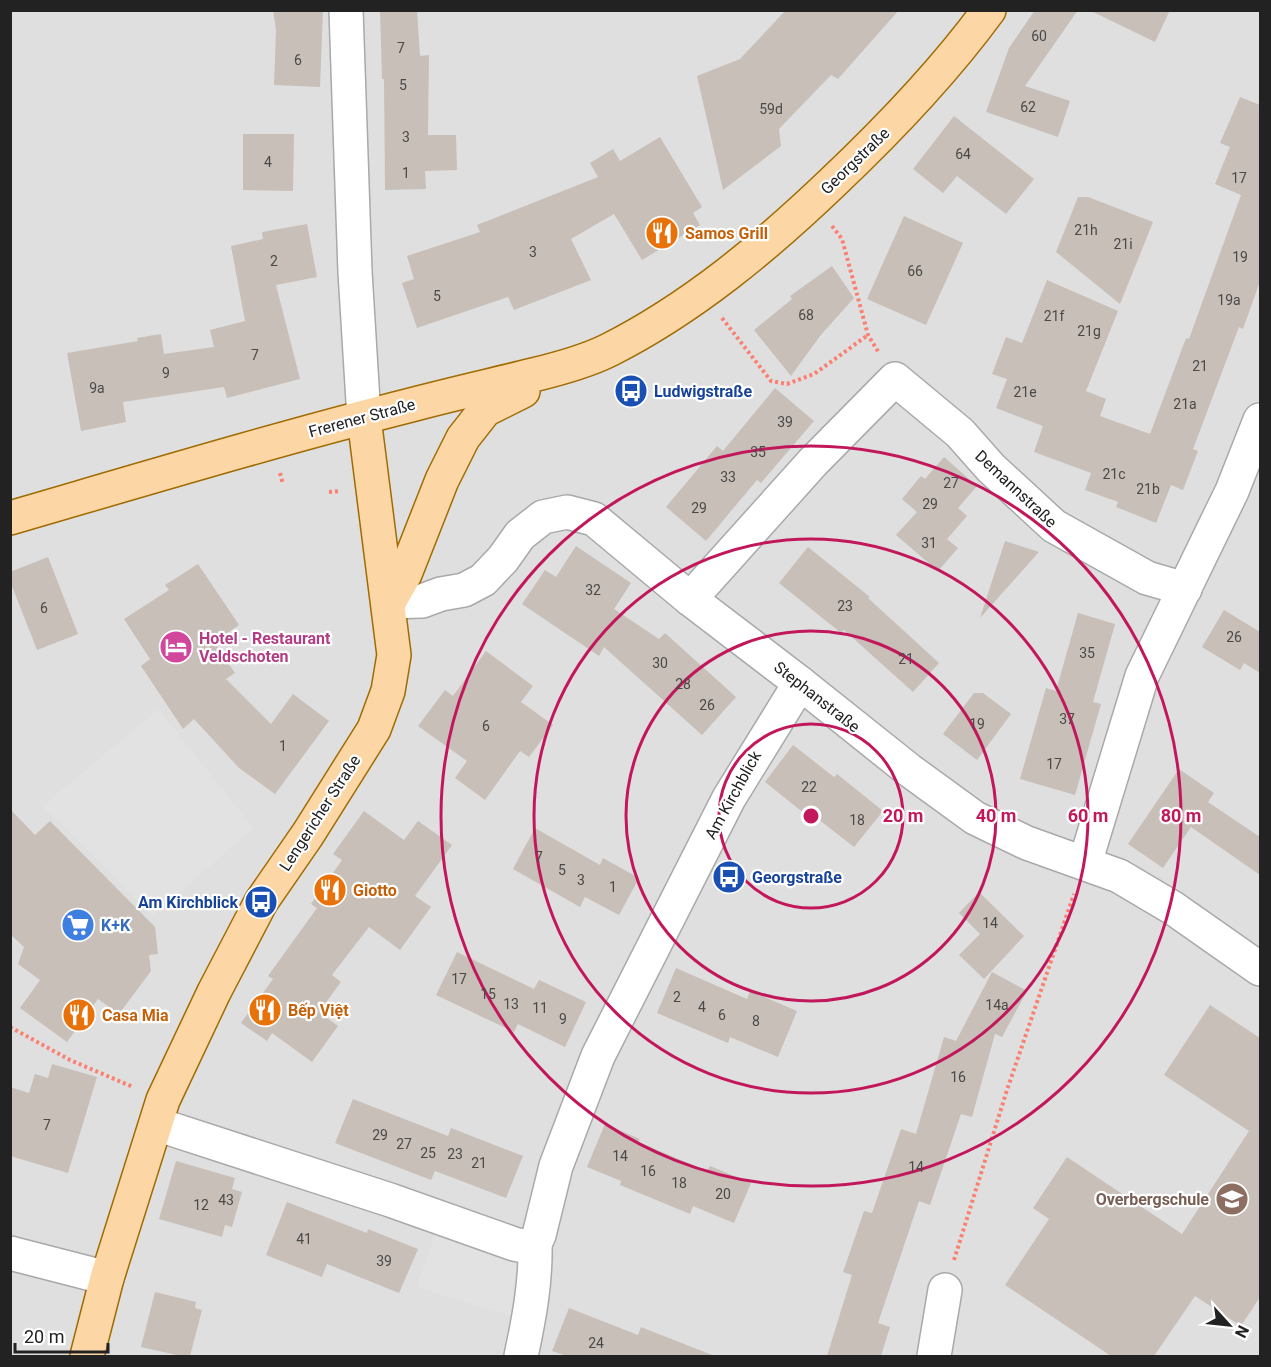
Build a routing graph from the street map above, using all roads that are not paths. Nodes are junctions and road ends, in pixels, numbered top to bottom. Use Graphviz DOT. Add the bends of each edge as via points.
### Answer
graph roads {
  1 [pos="346,10"];
  2 [pos="989,10"];
  3 [pos="703,293"];
  4 [pos="560,368"];
  5 [pos="364,418"];
  6 [pos="1260,420"];
  7 [pos="10,518"];
  8 [pos="1185,589"];
  9 [pos="690,599"];
  10 [pos="389,602"];
  11 [pos="800,683"];
  12 [pos="1085,863"];
  13 [pos="1260,969"];
  14 [pos="159,1112"];
  15 [pos="535,1243"];
  16 [pos="10,1253"];
  17 [pos="107,1278"];
  18 [pos="945,1290"];
  19 [pos="87,1356"];
  20 [pos="521,1356"];
  21 [pos="934,1356"];
  1 -- 5 [label="street"];
  2 -- 3 [label="main road, Georgstraße" via="882,137 814,201"];
  3 -- 4 [label="main road, Frerener Straße" via="606,352"];
  4 -- 5 [label="main road, Frerener Straße"];
  4 -- 10 [label="main road" via="485,410 463,438 405,574"];
  5 -- 7 [label="main road, Frerener Straße"];
  5 -- 10 [label="main road, Lengericher Straße"];
  6 -- 8 [label="street" via="1232,491"];
  8 -- 9 [label="street, Demannstraße" via="1147,578 1054,526 991,468 960,433 895,379 813,462"];
  8 -- 12 [label="street" via="1142,676"];
  9 -- 10 [label="street, Stephanstraße" via="594,519 567,512 543,517 520,535 483,580 464,590 422,601"];
  9 -- 11 [label="street, Stephanstraße"];
  10 -- 14 [label="main road, Lengericher Straße" via="394,655 388,692 374,729 261,902"];
  11 -- 12 [label="street, Stephanstraße" via="909,771 975,818 1027,843"];
  11 -- 15 [label="street, Am Kirchblick" via="729,798 598,1056 556,1166"];
  12 -- 13 [label="street, Stephanstraße" via="1119,876 1173,908"];
  14 -- 15 [label="street" via="514,1245 527,1247"];
  14 -- 17 [label="main road, Lengericher Straße"];
  15 -- 20 [label="street, Am Kirchblick" via="535,1270"];
  16 -- 17 [label="street"];
  17 -- 19 [label="main road, Lengericher Straße"];
  18 -- 21 [label="street"];
}
